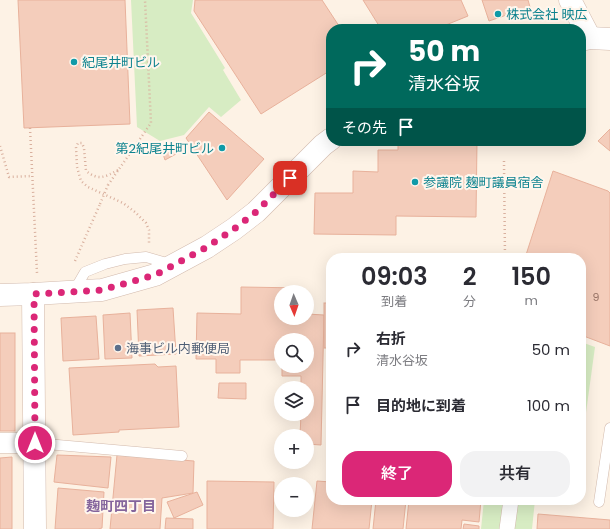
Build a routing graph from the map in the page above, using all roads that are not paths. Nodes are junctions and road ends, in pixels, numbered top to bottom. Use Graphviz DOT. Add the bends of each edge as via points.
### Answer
graph roads {
  1 [pos="570,0"];
  2 [pos="585,24"];
  3 [pos="586,26"];
  4 [pos="594,39"];
  5 [pos="326,144"];
  6 [pos="173,265"];
  7 [pos="35,284"];
  8 [pos="74,291"];
  9 [pos="0,295"];
  10 [pos="610,428"];
  11 [pos="0,443"];
  12 [pos="35,443"];
  13 [pos="182,456"];
  14 [pos="608,456"];
  15 [pos="599,502"];
  16 [pos="510,505"];
  17 [pos="35,529"];
  18 [pos="507,529"];
  1 -- 2 [label="street"];
  3 -- 4 [label="street"];
  5 -- 6 [label="street" via="256,212 207,247"];
  6 -- 8 [label="street" via="134,282 102,290"];
  6 -- 8 [label="lane" via="146,257 105,264 86,272"];
  7 -- 8 [label="street"];
  7 -- 9 [label="street"];
  7 -- 12 [label="street"];
  10 -- 14 [label="lane"];
  11 -- 12 [label="street"];
  12 -- 13 [label="lane"];
  12 -- 17 [label="street"];
  14 -- 15 [label="lane"];
  16 -- 18 [label="street"];
}
